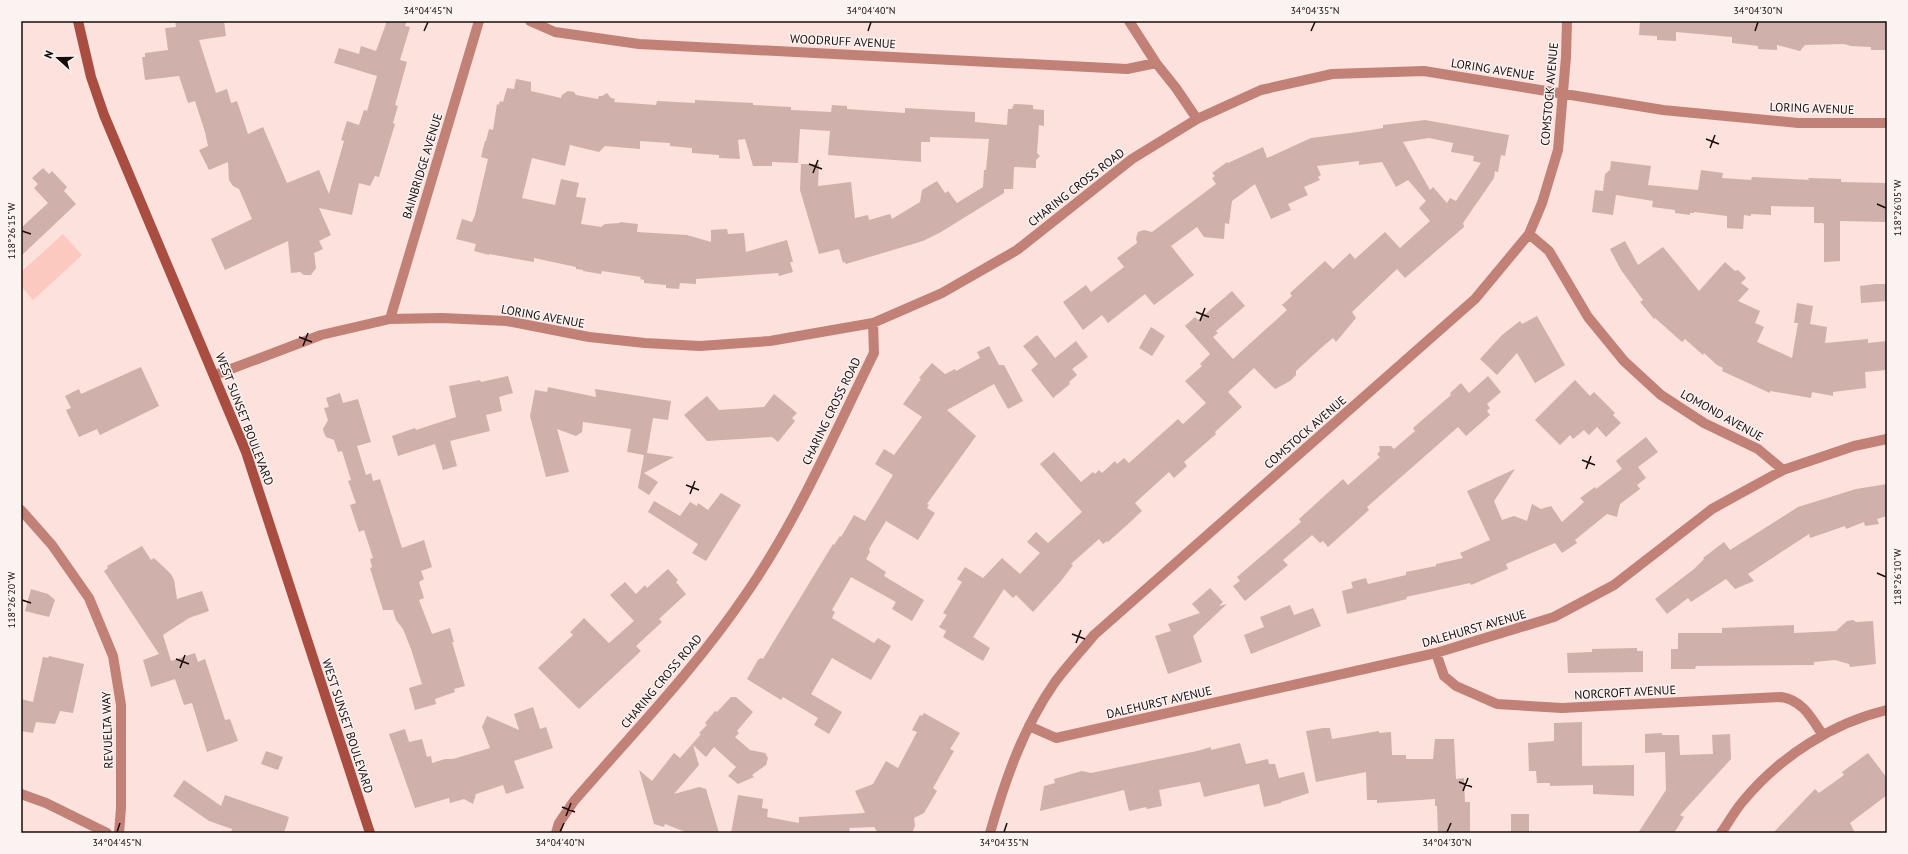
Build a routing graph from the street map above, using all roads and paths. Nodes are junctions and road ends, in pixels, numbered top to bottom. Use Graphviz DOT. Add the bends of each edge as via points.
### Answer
graph roads {
  1 [pos="78,21"];
  2 [pos="479,21"];
  3 [pos="530,21"];
  4 [pos="1129,21"];
  5 [pos="1567,21"];
  6 [pos="1156,63"];
  7 [pos="1563,93"];
  8 [pos="1197,119"];
  9 [pos="1887,123"];
  10 [pos="1529,234"];
  11 [pos="390,319"];
  12 [pos="873,323"];
  13 [pos="215,375"];
  14 [pos="1887,439"];
  15 [pos="1783,470"];
  16 [pos="21,510"];
  17 [pos="1436,653"];
  18 [pos="1887,710"];
  19 [pos="1029,726"];
  20 [pos="1822,734"];
  21 [pos="21,794"];
  22 [pos="107,833"];
  23 [pos="119,833"];
  24 [pos="370,833"];
  25 [pos="556,833"];
  26 [pos="990,833"];
  27 [pos="1721,833"];
  1 -- 13 [label="main road, WEST SUNSET BOULEVARD" via="91,77 104,115"];
  2 -- 11 [label="street, BAINBRIDGE AVENUE"];
  3 -- 6 [label="street, WOODRUFF AVENUE" via="555,32 639,44 1127,69"];
  4 -- 6 [label="street"];
  5 -- 7 [label="street, COMSTOCK AVENUE"];
  6 -- 8 [label="street"];
  7 -- 8 [label="street, LORING AVENUE" via="1424,71 1332,74 1261,90"];
  7 -- 9 [label="street, LORING AVENUE" via="1663,110 1798,123"];
  7 -- 10 [label="street, COMSTOCK AVENUE" via="1558,150 1542,203"];
  8 -- 12 [label="street, CHARING CROSS ROAD" via="1132,159 1018,250 942,293"];
  10 -- 15 [label="street, LOMOND AVENUE" via="1549,251 1588,317 1624,361 1661,395 1704,423 1758,449"];
  10 -- 19 [label="street, COMSTOCK AVENUE" via="1475,299 1094,635 1055,682"];
  11 -- 12 [label="street, LORING AVENUE" via="507,321 589,337 700,346 770,341"];
  11 -- 13 [label="street, LORING AVENUE" via="321,335"];
  12 -- 25 [label="street, CHARING CROSS ROAD" via="874,353 784,534 746,594 704,651 574,801 559,823"];
  13 -- 24 [label="main road, WEST SUNSET BOULEVARD" via="246,452"];
  14 -- 15 [label="street, DALEHURST AVENUE" via="1854,446"];
  15 -- 17 [label="street, DALEHURST AVENUE" via="1712,509 1614,585 1554,617"];
  16 -- 23 [label="street, REVUELTA WAY" via="52,545 89,598 113,656 121,705"];
  17 -- 19 [label="street, DALEHURST AVENUE" via="1056,738"];
  17 -- 20 [label="street, NORCROFT AVENUE" via="1444,676 1452,683 1497,704 1562,708 1781,697 1791,699 1805,709"];
  18 -- 20 [label="street"];
  19 -- 26 [label="street, COMSTOCK AVENUE" via="1015,754"];
  20 -- 27 [label="street" via="1779,766 1744,800"];
  21 -- 22 [label="street" via="46,803"];
}
